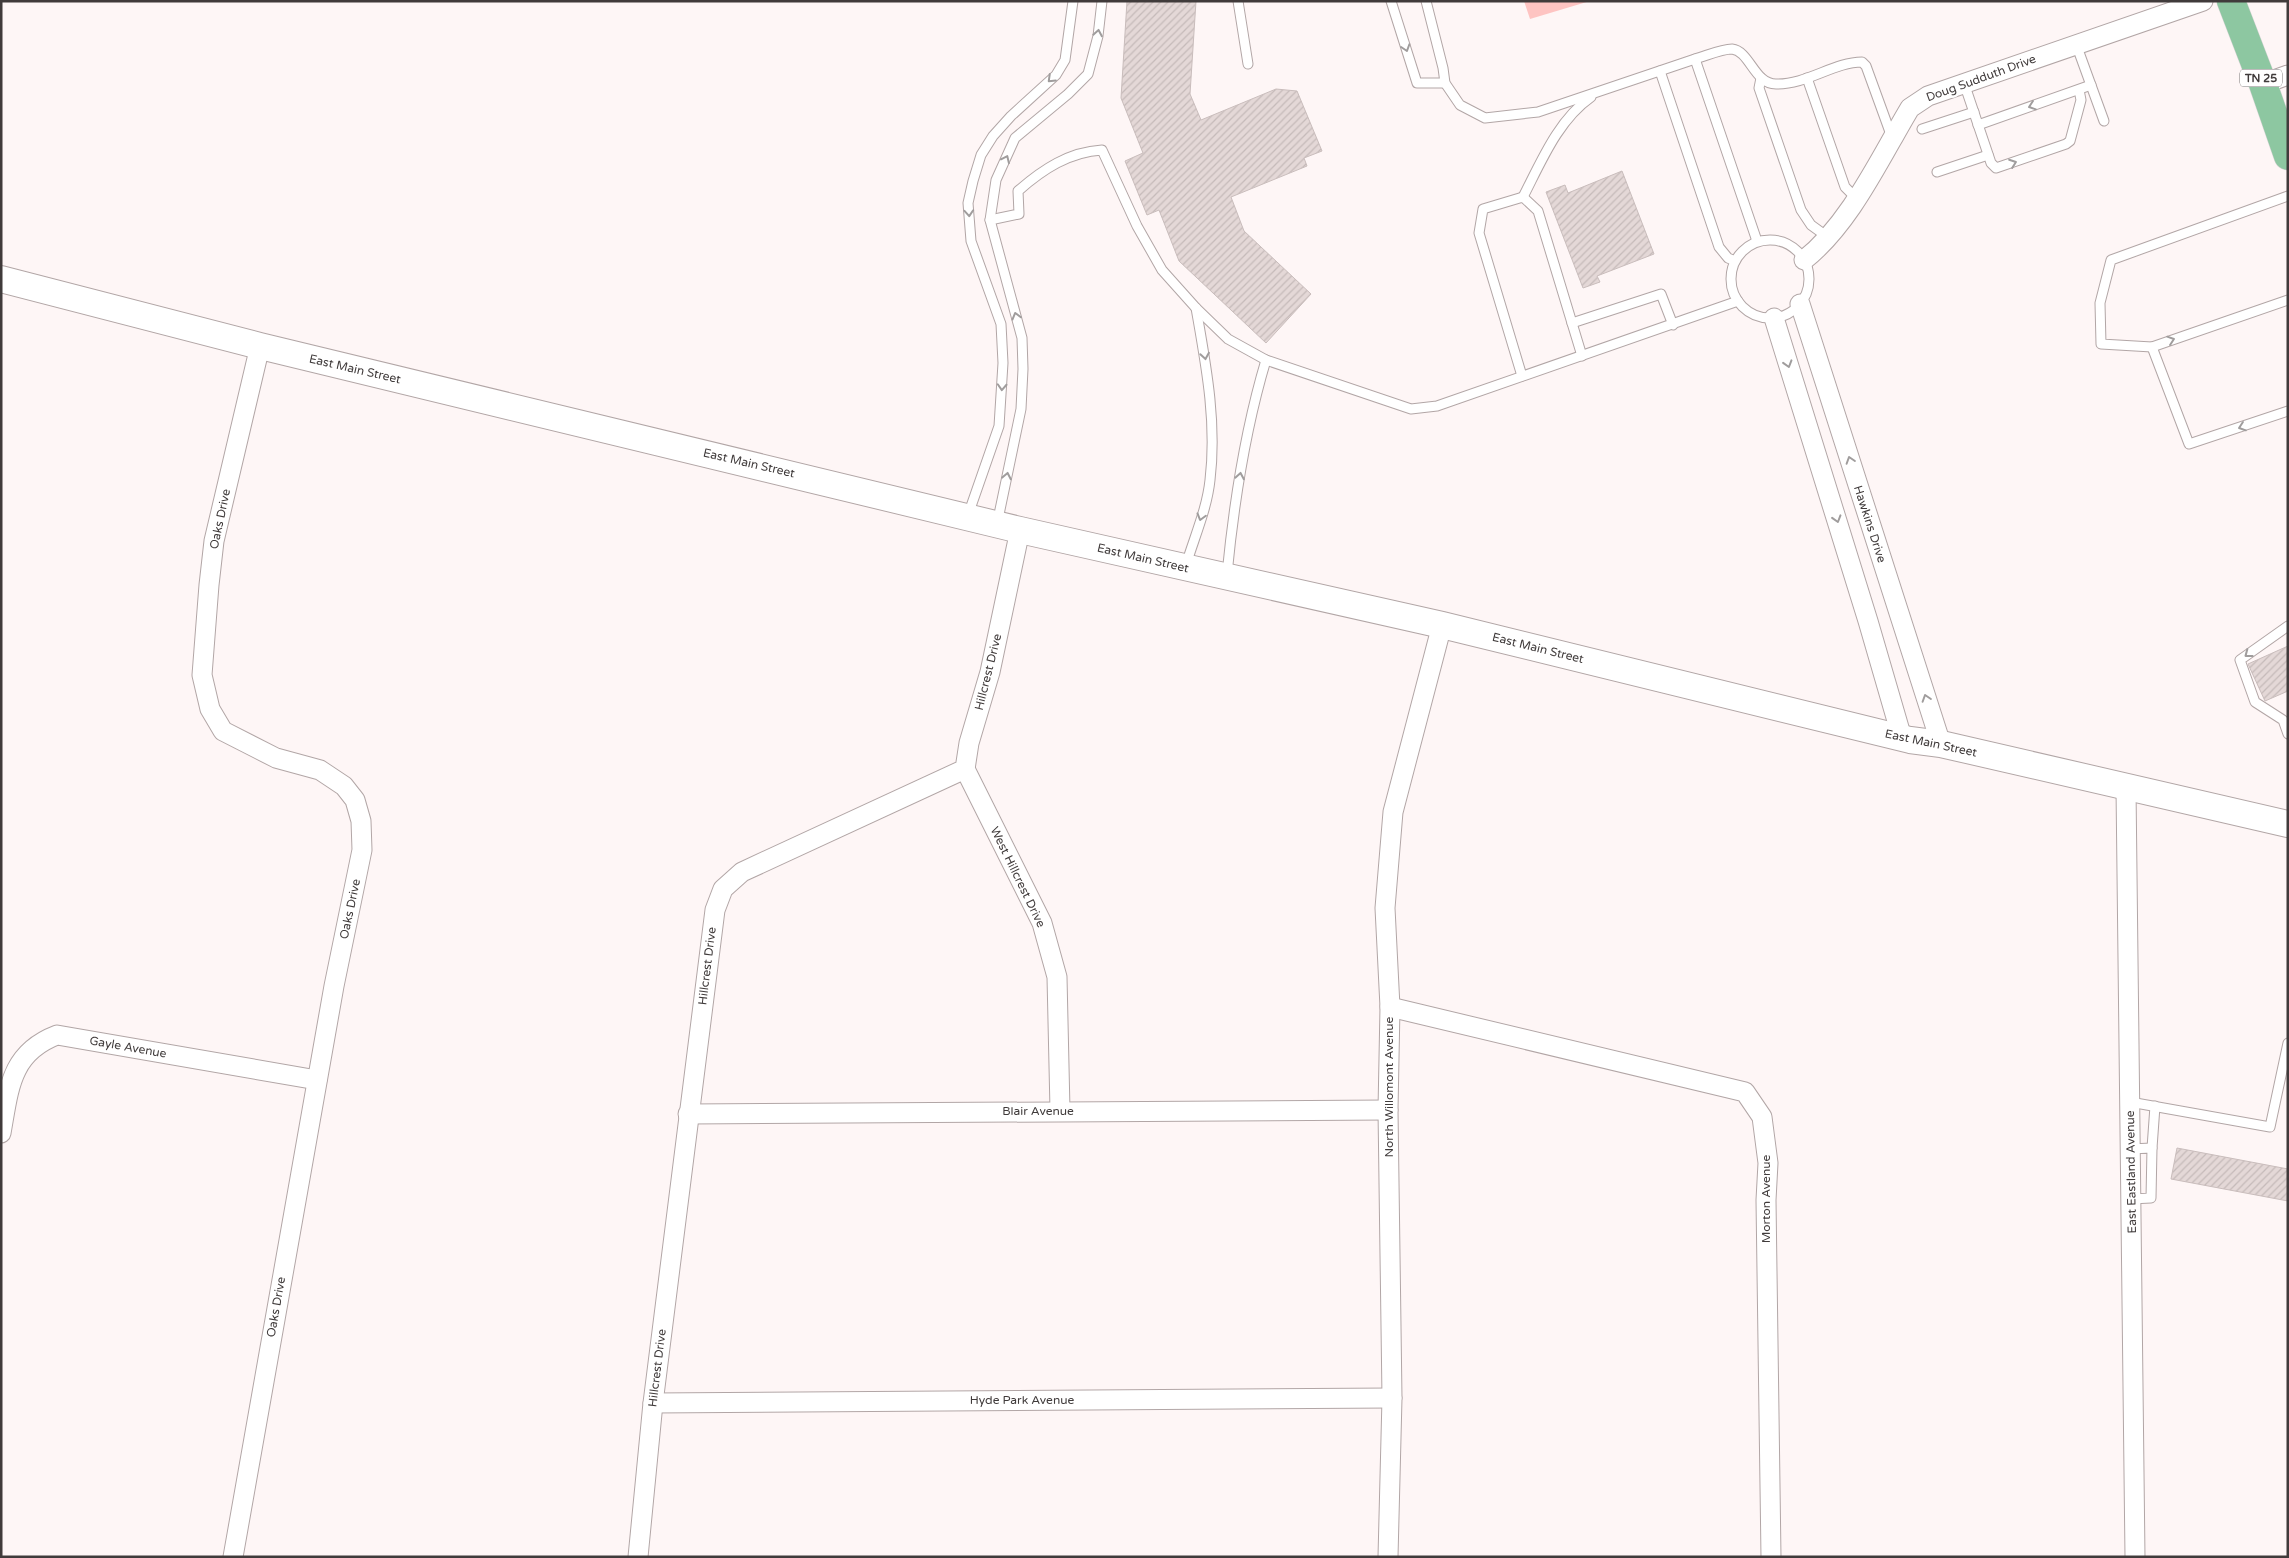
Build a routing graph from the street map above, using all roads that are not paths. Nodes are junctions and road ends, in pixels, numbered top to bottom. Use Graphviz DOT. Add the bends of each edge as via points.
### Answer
graph roads {
  1 [pos="1074,1"];
  2 [pos="1102,1"];
  3 [pos="1238,1"];
  4 [pos="1390,1"];
  5 [pos="1426,1"];
  6 [pos="2203,1"];
  7 [pos="2231,1"];
  8 [pos="2076,44"];
  9 [pos="1695,59"];
  10 [pos="1248,64"];
  11 [pos="1660,71"];
  12 [pos="1762,78"];
  13 [pos="1807,78"];
  14 [pos="2275,79"];
  15 [pos="1445,83"];
  16 [pos="1964,83"];
  17 [pos="2091,86"];
  18 [pos="2079,90"];
  19 [pos="1600,91"];
  20 [pos="1974,112"];
  21 [pos="2104,121"];
  22 [pos="1978,125"];
  23 [pos="1922,129"];
  24 [pos="1894,136"];
  25 [pos="1988,155"];
  26 [pos="2288,156"];
  27 [pos="1936,172"];
  28 [pos="2288,196"];
  29 [pos="1523,197"];
  30 [pos="1856,198"];
  31 [pos="990,220"];
  32 [pos="1829,238"];
  33 [pos="1757,241"];
  34 [pos="1804,260"];
  35 [pos="1735,261"];
  36 [pos="1,279"];
  37 [pos="2288,300"];
  38 [pos="1738,302"];
  39 [pos="1800,304"];
  40 [pos="1196,308"];
  41 [pos="1774,318"];
  42 [pos="1572,323"];
  43 [pos="1673,325"];
  44 [pos="260,346"];
  45 [pos="2152,346"];
  46 [pos="1582,356"];
  47 [pos="1266,360"];
  48 [pos="1522,376"];
  49 [pos="2288,411"];
  50 [pos="968,516"];
  51 [pos="1009,527"];
  52 [pos="1186,567"];
  53 [pos="1227,576"];
  54 [pos="1442,625"];
  55 [pos="2288,626"];
  56 [pos="2285,718"];
  57 [pos="2288,734"];
  58 [pos="1902,738"];
  59 [pos="1941,744"];
  60 [pos="964,769"];
  61 [pos="2126,788"];
  62 [pos="2288,824"];
  63 [pos="1390,1007"];
  64 [pos="2288,1043"];
  65 [pos="317,1080"];
  66 [pos="2130,1102"];
  67 [pos="2155,1106"];
  68 [pos="1060,1110"];
  69 [pos="1388,1110"];
  70 [pos="688,1114"];
  71 [pos="1,1133"];
  72 [pos="2152,1148"];
  73 [pos="2130,1149"];
  74 [pos="2131,1199"];
  75 [pos="1392,1398"];
  76 [pos="653,1403"];
  77 [pos="233,1557"];
  78 [pos="638,1557"];
  79 [pos="1388,1557"];
  80 [pos="1771,1557"];
  81 [pos="2135,1557"];
  1 -- 50 [label="lane, one-way" via="1065,60 1056,74 993,136 982,155 968,203 971,240 1001,324 1003,363 1000,426"];
  31 -- 2 [label="lane, one-way" via="996,180 1015,138 1088,74 1098,36"];
  3 -- 10 [label="lane"];
  4 -- 15 [label="lane, one-way" via="1417,83"];
  5 -- 15 [label="lane"];
  6 -- 8 [label="street, Doug Sudduth Drive"];
  7 -- 14 [label="main road, TN 25"];
  8 -- 16 [label="street, Doug Sudduth Drive"];
  8 -- 17 [label="lane"];
  9 -- 11 [label="lane"];
  9 -- 12 [label="lane" via="1737,50"];
  9 -- 33 [label="lane"];
  11 -- 19 [label="lane"];
  11 -- 35 [label="lane" via="1719,247"];
  12 -- 13 [label="lane" via="1774,84"];
  12 -- 32 [label="lane" via="1759,88 1801,210 1811,225"];
  13 -- 24 [label="lane" via="1862,62"];
  13 -- 30 [label="lane" via="1845,187"];
  14 -- 26 [label="main road, TN 25"];
  15 -- 19 [label="lane" via="1460,105 1485,118 1538,112"];
  16 -- 20 [label="lane"];
  16 -- 24 [label="street, Doug Sudduth Drive" via="1928,96 1910,108"];
  17 -- 18 [label="lane"];
  17 -- 21 [label="lane"];
  18 -- 22 [label="lane, one-way"];
  25 -- 18 [label="lane, one-way" via="1991,163 2001,168 2066,144 2070,141 2081,100"];
  19 -- 29 [label="lane" via="1584,102 1554,137"];
  20 -- 22 [label="lane"];
  20 -- 23 [label="lane"];
  22 -- 25 [label="lane"];
  24 -- 30 [label="street, Doug Sudduth Drive"];
  25 -- 27 [label="lane"];
  28 -- 45 [label="lane" via="2111,260 2100,303 2101,344"];
  29 -- 42 [label="lane" via="1538,210"];
  29 -- 48 [label="lane" via="1483,209 1479,233"];
  30 -- 32 [label="street, Doug Sudduth Drive"];
  31 -- 40 [label="lane" via="1019,214 1018,191 1032,178 1061,160 1083,152 1102,150 1137,226 1162,270"];
  51 -- 31 [label="lane, one-way" via="1021,409 1022,338"];
  32 -- 34 [label="street, Doug Sudduth Drive"];
  33 -- 34 [label="lane" via="1779,240 1794,248"];
  33 -- 35 [label="lane" via="1746,247"];
  34 -- 39 [label="lane" via="1809,282"];
  35 -- 38 [label="lane" via="1730,278"];
  36 -- 44 [label="street, East Main Street"];
  45 -- 37 [label="lane, one-way"];
  38 -- 41 [label="lane" via="1754,314"];
  38 -- 43 [label="lane"];
  39 -- 41 [label="lane" via="1784,316"];
  59 -- 39 [label="street, Hawkins Drive, one-way"];
  40 -- 47 [label="lane" via="1228,339"];
  40 -- 52 [label="lane, one-way" via="1213,440 1210,482"];
  41 -- 58 [label="street, one-way"];
  42 -- 43 [label="lane" via="1661,294"];
  42 -- 46 [label="lane"];
  43 -- 46 [label="lane"];
  44 -- 50 [label="street, East Main Street"];
  44 -- 65 [label="street, Oaks Drive" via="214,541 202,675 210,709 223,731 276,758 320,770 344,786 355,800 361,821 362,850"];
  49 -- 45 [label="lane, one-way" via="2189,444"];
  46 -- 48 [label="lane"];
  47 -- 48 [label="lane" via="1411,409 1436,406"];
  53 -- 47 [label="lane, one-way" via="1233,515 1254,399"];
  50 -- 51 [label="street, East Main Street"];
  51 -- 52 [label="street, East Main Street"];
  51 -- 60 [label="street, Hillcrest Drive" via="990,672"];
  52 -- 53 [label="street, East Main Street"];
  53 -- 54 [label="street, East Main Street"];
  54 -- 58 [label="street, East Main Street"];
  54 -- 63 [label="street, North Willomont Avenue" via="1393,812 1384,908"];
  55 -- 56 [label="lane, one-way" via="2240,660 2255,702"];
  56 -- 57 [label="lane"];
  58 -- 59 [label="street, East Main Street"];
  59 -- 61 [label="street, East Main Street"];
  60 -- 68 [label="street, West Hillcrest Drive" via="1042,923 1057,977"];
  60 -- 70 [label="street, Hillcrest Drive" via="742,872 723,889 714,910"];
  61 -- 62 [label="street, East Main Street"];
  61 -- 66 [label="street, East Eastland Avenue"];
  63 -- 69 [label="street, North Willomont Avenue"];
  63 -- 80 [label="street, Morton Avenue" via="1745,1092 1762,1117 1768,1163"];
  64 -- 67 [label="lane" via="2270,1127"];
  65 -- 71 [label="street, Gayle Avenue" via="57,1035 41,1042 23,1057 9,1087"];
  65 -- 77 [label="street, Oaks Drive"];
  66 -- 67 [label="lane"];
  66 -- 73 [label="street, East Eastland Avenue"];
  67 -- 72 [label="lane"];
  68 -- 69 [label="street, Blair Avenue"];
  68 -- 70 [label="street, Blair Avenue"];
  69 -- 75 [label="street, North Willomont Avenue"];
  70 -- 76 [label="street, Hillcrest Drive"];
  72 -- 73 [label="lane"];
  72 -- 74 [label="lane" via="2151,1198"];
  73 -- 74 [label="street, East Eastland Avenue"];
  74 -- 81 [label="street, East Eastland Avenue"];
  75 -- 76 [label="street, Hyde Park Avenue"];
  75 -- 79 [label="street, North Willomont Avenue"];
  76 -- 78 [label="street, Hillcrest Drive"];
}
